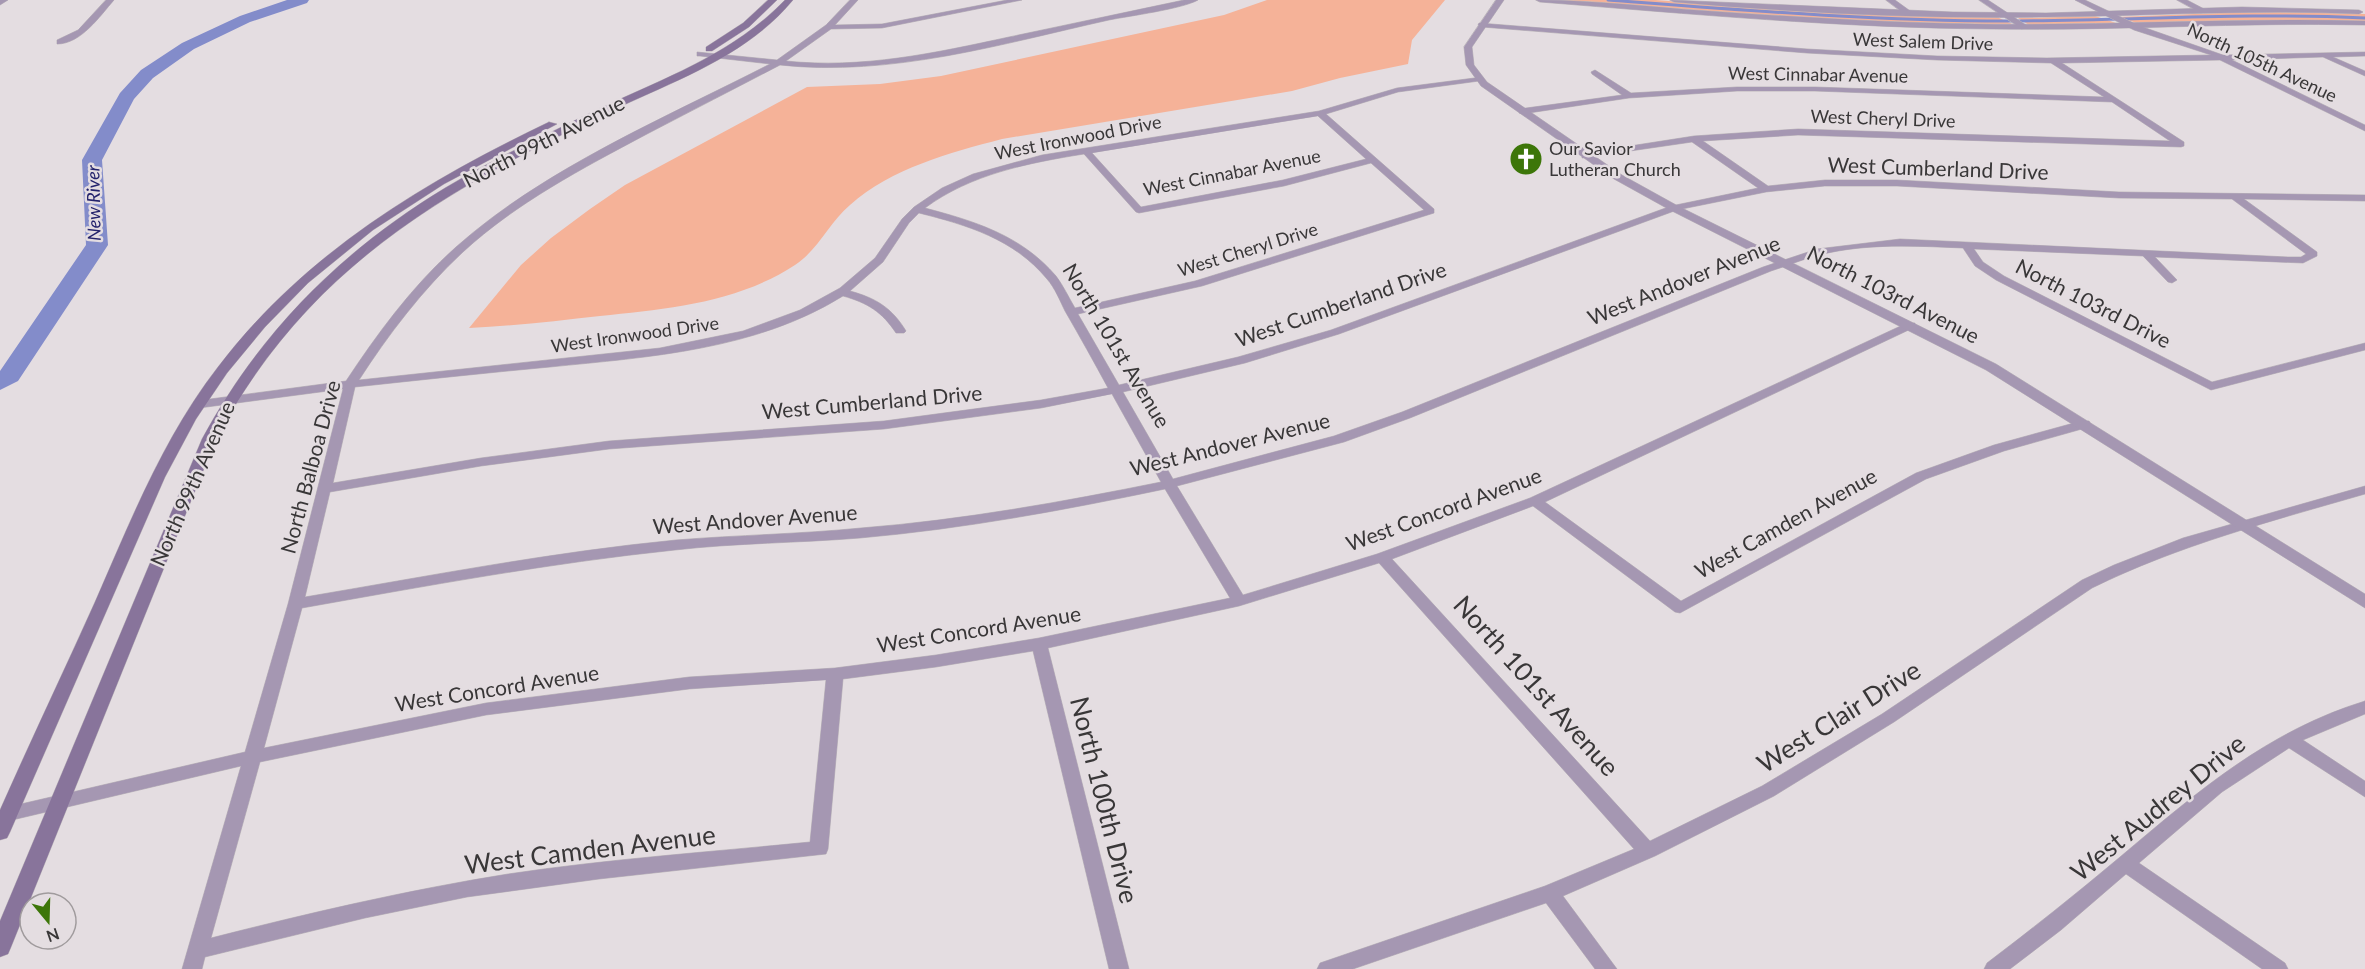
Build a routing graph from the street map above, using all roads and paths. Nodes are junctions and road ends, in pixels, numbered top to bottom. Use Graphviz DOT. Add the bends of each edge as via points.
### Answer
graph roads {
  1 [pos="4,0"];
  2 [pos="110,0"];
  3 [pos="773,0"];
  4 [pos="789,0"];
  5 [pos="854,0"];
  6 [pos="1018,0"];
  7 [pos="1194,0"];
  8 [pos="1500,0"];
  9 [pos="1540,0"];
  10 [pos="1674,0"];
  11 [pos="1890,0"];
  12 [pos="1983,0"];
  13 [pos="2079,0"];
  14 [pos="2181,0"];
  15 [pos="0,3"];
  16 [pos="1781,4"];
  17 [pos="2204,11"];
  18 [pos="1909,13"];
  19 [pos="2365,13"];
  20 [pos="2106,14"];
  21 [pos="2006,15"];
  22 [pos="2365,22"];
  23 [pos="1482,25"];
  24 [pos="2130,25"];
  25 [pos="829,27"];
  26 [pos="2025,27"];
  27 [pos="60,42"];
  28 [pos="700,54"];
  29 [pos="2365,54"];
  30 [pos="2322,55"];
  31 [pos="717,56"];
  32 [pos="2223,58"];
  33 [pos="2054,61"];
  34 [pos="778,63"];
  35 [pos="1594,72"];
  36 [pos="2365,74"];
  37 [pos="1479,79"];
  38 [pos="1629,96"];
  39 [pos="2114,100"];
  40 [pos="1522,111"];
  41 [pos="1320,113"];
  42 [pos="2365,128"];
  43 [pos="1694,139"];
  44 [pos="504,146"];
  45 [pos="522,150"];
  46 [pos="1086,151"];
  47 [pos="1585,156"];
  48 [pos="1372,160"];
  49 [pos="1766,189"];
  50 [pos="2236,198"];
  51 [pos="2365,198"];
  52 [pos="1674,208"];
  53 [pos="917,209"];
  54 [pos="1966,245"];
  55 [pos="2147,255"];
  56 [pos="1784,262"];
  57 [pos="2172,280"];
  58 [pos="843,292"];
  59 [pos="1072,312"];
  60 [pos="1911,325"];
  61 [pos="900,331"];
  62 [pos="2365,346"];
  63 [pos="350,385"];
  64 [pos="1115,390"];
  65 [pos="230,399"];
  66 [pos="199,404"];
  67 [pos="2085,424"];
  68 [pos="1169,484"];
  69 [pos="323,489"];
  70 [pos="2365,490"];
  71 [pos="1536,501"];
  72 [pos="2245,526"];
  73 [pos="1382,557"];
  74 [pos="1239,601"];
  75 [pos="2365,602"];
  76 [pos="296,604"];
  77 [pos="1039,644"];
  78 [pos="835,674"];
  79 [pos="2365,707"];
  80 [pos="2289,740"];
  81 [pos="251,757"];
  82 [pos="2365,790"];
  83 [pos="60,802"];
  84 [pos="4,823"];
  85 [pos="1648,851"];
  86 [pos="2127,865"];
  87 [pos="1550,893"];
  88 [pos="0,947"];
  89 [pos="197,951"];
  90 [pos="192,969"];
  91 [pos="1119,969"];
  92 [pos="1327,969"];
  93 [pos="1607,969"];
  94 [pos="1994,969"];
  95 [pos="2278,969"];
  1 -- 15 [label="street"];
  2 -- 27 [label="street" via="81,32"];
  3 -- 28 [label="main road, North 99th Avenue" via="746,25"];
  4 -- 31 [label="main road, North 99th Avenue" via="762,27"];
  5 -- 25 [label="street, North Balboa Drive"];
  6 -- 25 [label="street" via="882,26"];
  7 -- 34 [label="street" via="904,61 848,66"];
  8 -- 23 [label="street, North 103rd Avenue"];
  9 -- 26 [label="street" via="1804,20"];
  10 -- 16 [label="street"];
  11 -- 18 [label="street"];
  12 -- 21 [label="street"];
  13 -- 20 [label="street, North 105th Avenue"];
  14 -- 17 [label="street"];
  16 -- 18 [label="street"];
  17 -- 19 [label="street"];
  17 -- 20 [label="street"];
  18 -- 21 [label="street"];
  20 -- 21 [label="street"];
  20 -- 24 [label="street, North 105th Avenue"];
  21 -- 26 [label="street"];
  22 -- 24 [label="street"];
  23 -- 33 [label="street, West Salem Drive" via="1825,53"];
  23 -- 37 [label="street, North 103rd Avenue" via="1467,53"];
  24 -- 26 [label="street"];
  24 -- 32 [label="street, North 105th Avenue"];
  25 -- 34 [label="street, North Balboa Drive"];
  28 -- 31 [label="street"];
  28 -- 44 [label="main road, North 99th Avenue"];
  29 -- 30 [label="street, West Salem Drive"];
  30 -- 32 [label="street, West Salem Drive"];
  30 -- 36 [label="street"];
  31 -- 34 [label="street"];
  31 -- 45 [label="main road, North 99th Avenue"];
  32 -- 33 [label="street, West Salem Drive"];
  32 -- 42 [label="street, North 105th Avenue"];
  33 -- 39 [label="street"];
  34 -- 63 [label="street, North Balboa Drive" via="592,159 495,221 428,282 379,341"];
  35 -- 38 [label="street"];
  37 -- 40 [label="street, North 103rd Avenue"];
  37 -- 41 [label="street, West Ironwood Drive" via="1397,90"];
  38 -- 39 [label="street, West Cinnabar Avenue" via="1734,86"];
  38 -- 40 [label="street, West Cinnabar Avenue"];
  39 -- 43 [label="street, West Cheryl Drive" via="2181,144 1824,132"];
  40 -- 47 [label="street, North 103rd Avenue"];
  41 -- 46 [label="street, West Ironwood Drive"];
  41 -- 48 [label="street"];
  43 -- 47 [label="street, West Cheryl Drive"];
  43 -- 49 [label="street"];
  44 -- 45 [label="main road"];
  44 -- 66 [label="main road, North 99th Avenue" via="389,214 314,272 275,308"];
  45 -- 65 [label="main road, North 99th Avenue" via="449,191 366,251 286,326"];
  46 -- 48 [label="street, West Cinnabar Avenue" via="1139,210 1284,183"];
  46 -- 53 [label="street, West Ironwood Drive" via="1003,166 973,176"];
  47 -- 52 [label="street, North 103rd Avenue"];
  48 -- 59 [label="street, West Cheryl Drive" via="1431,211 1198,284"];
  49 -- 50 [label="street, West Cumberland Drive" via="1825,183 1897,183"];
  49 -- 52 [label="street, West Cumberland Drive"];
  50 -- 51 [label="street, West Cumberland Drive"];
  50 -- 55 [label="street, West Andover Avenue" via="2313,254 2303,260"];
  52 -- 56 [label="street, North 103rd Avenue"];
  52 -- 64 [label="street, West Cumberland Drive" via="1335,332 1241,360"];
  53 -- 58 [label="street, West Ironwood Drive" via="865,275"];
  53 -- 59 [label="street, North 101st Avenue" via="1005,238 1052,278"];
  54 -- 55 [label="street, West Andover Avenue"];
  54 -- 56 [label="street, West Andover Avenue" via="1861,245"];
  54 -- 62 [label="street, North 103rd Drive" via="1979,264 2006,282 2211,386"];
  55 -- 57 [label="street"];
  56 -- 60 [label="street, North 103rd Avenue"];
  56 -- 68 [label="street, West Andover Avenue" via="1340,439"];
  58 -- 61 [label="street" via="879,304"];
  58 -- 63 [label="street, West Ironwood Drive" via="773,325 700,345"];
  59 -- 64 [label="street, North 101st Avenue"];
  60 -- 67 [label="street, North 103rd Avenue" via="1991,367"];
  60 -- 71 [label="street, West Concord Avenue"];
  63 -- 65 [label="street, West Ironwood Drive"];
  63 -- 69 [label="street, North Balboa Drive"];
  64 -- 68 [label="street, North 101st Avenue"];
  64 -- 69 [label="street, West Cumberland Drive" via="884,425 609,445"];
  65 -- 66 [label="street, West Ironwood Drive"];
  65 -- 83 [label="main road, North 99th Avenue" via="194,473"];
  66 -- 84 [label="main road, North 99th Avenue" via="160,471"];
  67 -- 71 [label="street, West Camden Avenue" via="1999,448 1921,476 1680,608"];
  67 -- 72 [label="street, North 103rd Avenue"];
  68 -- 74 [label="street, North 101st Avenue"];
  68 -- 76 [label="street, West Andover Avenue" via="1066,506 962,521 862,533 677,545 542,561"];
  69 -- 76 [label="street, North Balboa Drive"];
  70 -- 72 [label="street, West Clair Drive"];
  71 -- 73 [label="street, West Concord Avenue"];
  72 -- 75 [label="street, North 103rd Avenue"];
  72 -- 85 [label="street, West Clair Drive" via="2148,556 2087,584 1819,762"];
  73 -- 74 [label="street, West Concord Avenue"];
  73 -- 85 [label="street, North 101st Avenue"];
  74 -- 77 [label="street, West Concord Avenue"];
  76 -- 81 [label="street, North Balboa Drive"];
  77 -- 78 [label="street, West Concord Avenue"];
  77 -- 91 [label="street, North 100th Drive"];
  78 -- 81 [label="street, West Concord Avenue" via="689,683 497,708"];
  78 -- 89 [label="street, West Camden Avenue" via="819,849 469,889 364,908"];
  79 -- 80 [label="street, West Audrey Drive"];
  80 -- 82 [label="street"];
  80 -- 86 [label="street, West Audrey Drive" via="2216,787"];
  81 -- 83 [label="street, West Concord Avenue"];
  81 -- 89 [label="street, North Balboa Drive"];
  83 -- 84 [label="street, West Concord Avenue"];
  83 -- 88 [label="main road, North 99th Avenue"];
  85 -- 87 [label="street, West Clair Drive"];
  86 -- 94 [label="street, West Audrey Drive"];
  86 -- 95 [label="street"];
  87 -- 92 [label="street, West Clair Drive"];
  87 -- 93 [label="street"];
  89 -- 90 [label="street, North Balboa Drive"];
}
